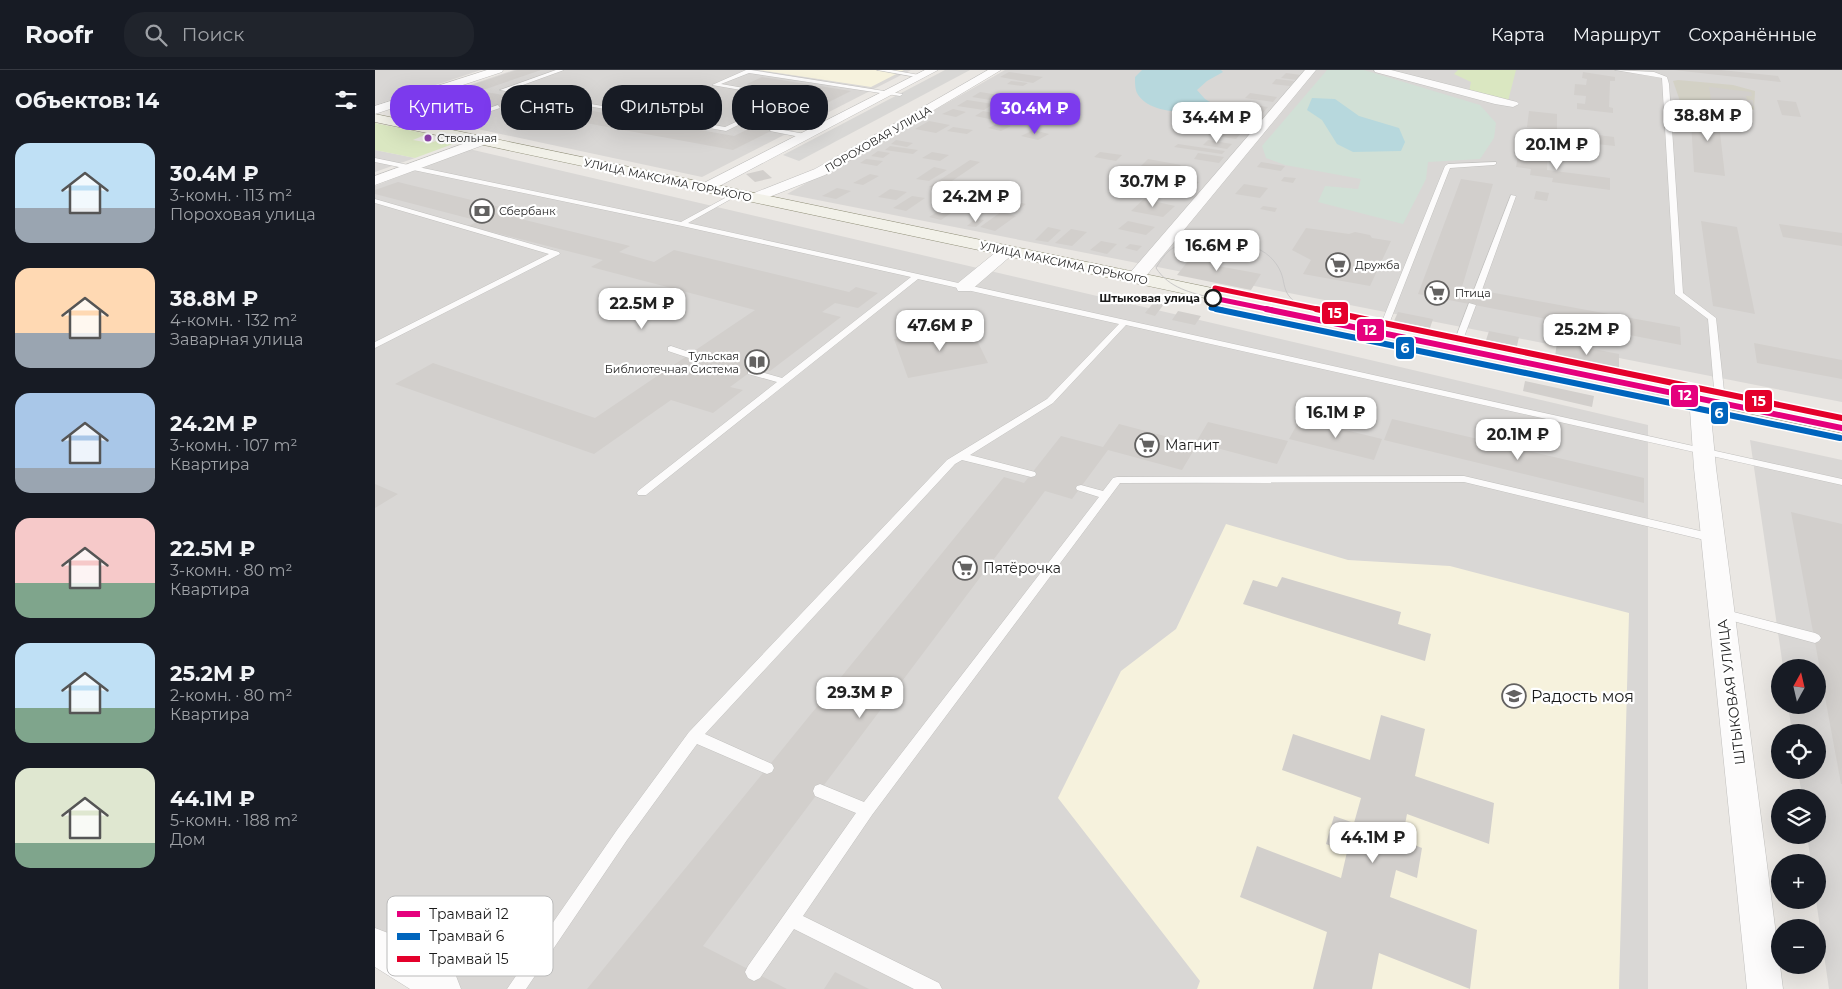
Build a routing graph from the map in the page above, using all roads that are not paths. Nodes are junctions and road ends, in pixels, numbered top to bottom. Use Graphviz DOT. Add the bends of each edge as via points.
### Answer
graph roads {
  1 [pos="498,70"];
  2 [pos="561,70"];
  3 [pos="883,70"];
  4 [pos="933,70"];
  5 [pos="996,70"];
  6 [pos="1311,70"];
  7 [pos="1379,70"];
  8 [pos="1618,70"];
  9 [pos="922,76"];
  10 [pos="518,85"];
  11 [pos="732,88"];
  12 [pos="895,93"];
  13 [pos="1513,104"];
  14 [pos="592,105"];
  15 [pos="497,107"];
  16 [pos="491,109"];
  17 [pos="375,110"];
  18 [pos="375,118"];
  19 [pos="390,121"];
  20 [pos="732,126"];
  21 [pos="430,130"];
  22 [pos="772,130"];
  23 [pos="805,136"];
  24 [pos="483,141"];
  25 [pos="375,160"];
  26 [pos="1494,163"];
  27 [pos="411,167"];
  28 [pos="375,181"];
  29 [pos="705,188"];
  30 [pos="745,196"];
  31 [pos="1513,196"];
  32 [pos="375,201"];
  33 [pos="682,224"];
  34 [pos="1007,251"];
  35 [pos="916,276"];
  36 [pos="1135,278"];
  37 [pos="964,287"];
  38 [pos="1478,290"];
  39 [pos="1472,305"];
  40 [pos="1125,322"];
  41 [pos="1383,329"];
  42 [pos="375,345"];
  43 [pos="1457,345"];
  44 [pos="671,349"];
  45 [pos="689,355"];
  46 [pos="751,372"];
  47 [pos="784,381"];
  48 [pos="1709,398"];
  49 [pos="1842,426"];
  50 [pos="1703,451"];
  51 [pos="961,456"];
  52 [pos="1031,474"];
  53 [pos="1842,482"];
  54 [pos="1081,488"];
  55 [pos="642,494"];
  56 [pos="1106,495"];
  57 [pos="1713,538"];
  58 [pos="1722,614"];
  59 [pos="1815,638"];
  60 [pos="694,736"];
  61 [pos="767,768"];
  62 [pos="820,790"];
  63 [pos="867,810"];
  64 [pos="791,919"];
  65 [pos="553,935"];
  66 [pos="375,946"];
  67 [pos="387,954"];
  68 [pos="754,972"];
  69 [pos="422,976"];
  70 [pos="525,976"];
  71 [pos="443,989"];
  72 [pos="516,989"];
  73 [pos="933,989"];
  74 [pos="1765,989"];
  1 -- 17 [label="street"];
  2 -- 10 [label="lane"];
  3 -- 9 [label="lane"];
  4 -- 9 [label="street"];
  5 -- 30 [label="street, ПОРОХОВАЯ УЛИЦА" via="820,172"];
  6 -- 36 [label="street"];
  7 -- 13 [label="street"];
  8 -- 48 [label="lane" via="1664,77 1679,294 1712,318"];
  9 -- 12 [label="street"];
  11 -- 12 [label="lane" via="715,85 748,71"];
  12 -- 23 [label="street"];
  14 -- 20 [label="lane" via="726,128"];
  15 -- 16 [label="lane"];
  18 -- 19 [label="main road, УЛИЦА МАКСИМА ГОРЬКОГО"];
  21 -- 24 [label="main road, УЛИЦА МАКСИМА ГОРЬКОГО"];
  22 -- 23 [label="lane"];
  23 -- 29 [label="street"];
  24 -- 27 [label="street"];
  24 -- 29 [label="main road, УЛИЦА МАКСИМА ГОРЬКОГО"];
  25 -- 27 [label="lane"];
  26 -- 41 [label="lane" via="1448,166"];
  27 -- 28 [label="street"];
  27 -- 33 [label="lane"];
  29 -- 30 [label="main road, УЛИЦА МАКСИМА ГОРЬКОГО"];
  30 -- 33 [label="lane"];
  30 -- 34 [label="main road, УЛИЦА МАКСИМА ГОРЬКОГО"];
  31 -- 38 [label="lane"];
  32 -- 42 [label="lane" via="556,254"];
  33 -- 35 [label="lane"];
  34 -- 36 [label="main road, УЛИЦА МАКСИМА ГОРЬКОГО"];
  34 -- 37 [label="street"];
  35 -- 37 [label="lane"];
  35 -- 47 [label="lane"];
  36 -- 41 [label="main road, УЛИЦА МАКСИМА ГОРЬКОГО"];
  37 -- 40 [label="lane"];
  39 -- 43 [label="lane"];
  40 -- 50 [label="lane"];
  40 -- 51 [label="lane" via="1050,401"];
  41 -- 43 [label="main road, УЛИЦА МАКСИМА ГОРЬКОГО"];
  43 -- 48 [label="main road, УЛИЦА МАКСИМА ГОРЬКОГО"];
  44 -- 45 [label="lane"];
  46 -- 47 [label="lane"];
  47 -- 55 [label="lane"];
  48 -- 49 [label="main road, УЛИЦА МАКСИМА ГОРЬКОГО"];
  48 -- 50 [label="street, ШТЫКОВАЯ УЛИЦА"];
  50 -- 53 [label="lane"];
  50 -- 57 [label="street, ШТЫКОВАЯ УЛИЦА"];
  51 -- 52 [label="lane"];
  51 -- 60 [label="lane" via="951,462"];
  54 -- 56 [label="lane"];
  56 -- 57 [label="lane" via="1117,480 1464,479"];
  56 -- 63 [label="lane"];
  57 -- 58 [label="street, ШТЫКОВАЯ УЛИЦА"];
  58 -- 59 [label="lane"];
  58 -- 74 [label="street, ШТЫКОВАЯ УЛИЦА"];
  60 -- 61 [label="lane"];
  60 -- 65 [label="lane"];
  62 -- 63 [label="lane"];
  63 -- 64 [label="lane"];
  64 -- 68 [label="lane"];
  64 -- 73 [label="lane"];
  66 -- 67 [label="street"];
  69 -- 71 [label="street"];
  70 -- 72 [label="lane"];
}
